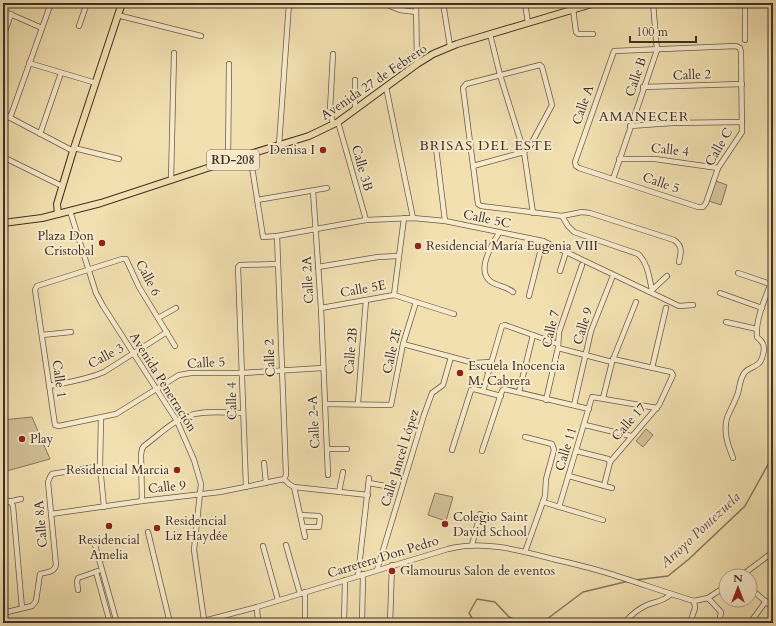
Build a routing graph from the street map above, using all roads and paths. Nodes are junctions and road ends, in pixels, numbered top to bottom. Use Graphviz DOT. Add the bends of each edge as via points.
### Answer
graph roads {
  1 [pos="51,3"];
  2 [pos="87,3"];
  3 [pos="122,3"];
  4 [pos="289,3"];
  5 [pos="382,3"];
  6 [pos="416,3"];
  7 [pos="442,3"];
  8 [pos="525,3"];
  9 [pos="595,3"];
  10 [pos="654,3"];
  11 [pos="745,3"];
  12 [pos="573,9"];
  13 [pos="3,11"];
  14 [pos="416,12"];
  15 [pos="11,14"];
  16 [pos="118,15"];
  17 [pos="528,23"];
  18 [pos="79,26"];
  19 [pos="42,28"];
  20 [pos="490,34"];
  21 [pos="593,34"];
  22 [pos="201,36"];
  23 [pos="3,37"];
  24 [pos="745,40"];
  25 [pos="450,46"];
  26 [pos="657,50"];
  27 [pos="174,53"];
  28 [pos="333,54"];
  29 [pos="29,63"];
  30 [pos="229,64"];
  31 [pos="417,64"];
  32 [pos="61,73"];
  33 [pos="500,75"];
  34 [pos="355,80"];
  35 [pos="96,83"];
  36 [pos="742,84"];
  37 [pos="386,87"];
  38 [pos="643,87"];
  39 [pos="355,109"];
  40 [pos="3,114"];
  41 [pos="10,118"];
  42 [pos="742,122"];
  43 [pos="336,123"];
  44 [pos="630,126"];
  45 [pos="40,134"];
  46 [pos="279,145"];
  47 [pos="436,148"];
  48 [pos="73,149"];
  49 [pos="524,152"];
  50 [pos="250,154"];
  51 [pos="3,157"];
  52 [pos="119,159"];
  53 [pos="619,159"];
  54 [pos="228,162"];
  55 [pos="474,166"];
  56 [pos="576,166"];
  57 [pos="718,168"];
  58 [pos="613,178"];
  59 [pos="171,180"];
  60 [pos="62,186"];
  61 [pos="327,188"];
  62 [pos="313,191"];
  63 [pos="257,200"];
  64 [pos="703,207"];
  65 [pos="70,211"];
  66 [pos="533,213"];
  67 [pos="58,214"];
  68 [pos="562,216"];
  69 [pos="404,218"];
  70 [pos="413,218"];
  71 [pos="366,220"];
  72 [pos="445,221"];
  73 [pos="3,223"];
  74 [pos="316,229"];
  75 [pos="499,233"];
  76 [pos="277,236"];
  77 [pos="544,241"];
  78 [pos="566,252"];
  79 [pos="398,256"];
  80 [pos="679,262"];
  81 [pos="278,264"];
  82 [pos="582,265"];
  83 [pos="318,266"];
  84 [pos="88,270"];
  85 [pos="560,271"];
  86 [pos="738,273"];
  87 [pos="667,276"];
  88 [pos="773,277"];
  89 [pos="612,278"];
  90 [pos="770,284"];
  91 [pos="37,286"];
  92 [pos="651,291"];
  93 [pos="513,292"];
  94 [pos="720,293"];
  95 [pos="394,295"];
  96 [pos="529,296"];
  97 [pos="366,300"];
  98 [pos="416,302"];
  99 [pos="636,302"];
  100 [pos="693,305"];
  101 [pos="176,308"];
  102 [pos="321,308"];
  103 [pos="666,308"];
  104 [pos="762,308"];
  105 [pos="454,314"];
  106 [pos="158,318"];
  107 [pos="726,322"];
  108 [pos="757,329"];
  109 [pos="71,332"];
  110 [pos="167,332"];
  111 [pos="42,335"];
  112 [pos="534,335"];
  113 [pos="403,344"];
  114 [pos="175,346"];
  115 [pos="558,346"];
  116 [pos="134,354"];
  117 [pos="586,356"];
  118 [pos="451,357"];
  119 [pos="612,360"];
  120 [pos="491,362"];
  121 [pos="474,363"];
  122 [pos="322,368"];
  123 [pos="652,368"];
  124 [pos="282,370"];
  125 [pos="488,371"];
  126 [pos="242,373"];
  127 [pos="49,386"];
  128 [pos="155,389"];
  129 [pos="483,391"];
  130 [pos="519,392"];
  131 [pos="501,396"];
  132 [pos="603,398"];
  133 [pos="546,400"];
  134 [pos="358,403"];
  135 [pos="325,404"];
  136 [pos="574,406"];
  137 [pos="657,408"];
  138 [pos="589,409"];
  139 [pos="243,413"];
  140 [pos="101,418"];
  141 [pos="176,421"];
  142 [pos="55,425"];
  143 [pos="585,425"];
  144 [pos="525,436"];
  145 [pos="631,436"];
  146 [pos="327,449"];
  147 [pos="347,449"];
  148 [pos="452,450"];
  149 [pos="482,451"];
  150 [pos="576,451"];
  151 [pos="733,458"];
  152 [pos="610,462"];
  153 [pos="264,463"];
  154 [pos="100,466"];
  155 [pos="343,472"];
  156 [pos="328,475"];
  157 [pos="569,476"];
  158 [pos="284,479"];
  159 [pos="266,483"];
  160 [pos="604,486"];
  161 [pos="246,487"];
  162 [pos="294,487"];
  163 [pos="391,487"];
  164 [pos="612,488"];
  165 [pos="339,492"];
  166 [pos="200,495"];
  167 [pos="368,495"];
  168 [pos="21,499"];
  169 [pos="142,501"];
  170 [pos="3,502"];
  171 [pos="10,502"];
  172 [pos="543,502"];
  173 [pos="104,507"];
  174 [pos="559,507"];
  175 [pos="51,514"];
  176 [pos="480,514"];
  177 [pos="300,515"];
  178 [pos="603,520"];
  179 [pos="303,527"];
  180 [pos="148,532"];
  181 [pos="305,537"];
  182 [pos="95,545"];
  183 [pos="286,545"];
  184 [pos="472,545"];
  185 [pos="263,546"];
  186 [pos="525,552"];
  187 [pos="772,554"];
  188 [pos="392,566"];
  189 [pos="752,568"];
  190 [pos="102,570"];
  191 [pos="377,570"];
  192 [pos="96,572"];
  193 [pos="363,574"];
  194 [pos="358,576"];
  195 [pos="346,580"];
  196 [pos="78,590"];
  197 [pos="718,591"];
  198 [pos="302,593"];
  199 [pos="671,594"];
  200 [pos="758,594"];
  201 [pos="708,598"];
  202 [pos="278,600"];
  203 [pos="694,601"];
  204 [pos="766,601"];
  205 [pos="257,607"];
  206 [pos="22,608"];
  207 [pos="773,608"];
  208 [pos="3,613"];
  209 [pos="220,617"];
  210 [pos="204,620"];
  211 [pos="110,623"];
  212 [pos="117,623"];
  213 [pos="170,623"];
  214 [pos="196,623"];
  215 [pos="220,623"];
  216 [pos="258,623"];
  217 [pos="305,623"];
  218 [pos="344,623"];
  219 [pos="362,623"];
  220 [pos="390,623"];
  221 [pos="624,623"];
  222 [pos="690,623"];
  223 [pos="719,623"];
  224 [pos="750,623"];
  1 -- 19 [label="street"];
  2 -- 18 [label="street"];
  3 -- 16 [label="main road"];
  4 -- 46 [label="street"];
  5 -- 14 [label="street" via="400,10"];
  6 -- 14 [label="street"];
  7 -- 25 [label="street"];
  8 -- 17 [label="street"];
  9 -- 12 [label="main road, Avenida 27 de Febrero / RD-208"];
  10 -- 26 [label="street, Calle B"];
  11 -- 24 [label="street"];
  12 -- 17 [label="main road, Avenida 27 de Febrero / RD-208"];
  12 -- 21 [label="street" via="576,32"];
  13 -- 15 [label="street"];
  14 -- 31 [label="street"];
  15 -- 19 [label="street"];
  15 -- 23 [label="street"];
  16 -- 22 [label="street"];
  16 -- 35 [label="main road"];
  17 -- 20 [label="main road, Avenida 27 de Febrero / RD-208"];
  19 -- 29 [label="street"];
  20 -- 25 [label="main road, Avenida 27 de Febrero / RD-208"];
  20 -- 33 [label="street"];
  25 -- 31 [label="main road, Avenida 27 de Febrero / RD-208"];
  26 -- 36 [label="street, Calle C" via="736,46 741,52"];
  26 -- 38 [label="street, Calle B"];
  26 -- 56 [label="street, Calle A" via="614,51 575,162"];
  27 -- 59 [label="street"];
  28 -- 43 [label="street, Calle 3B" via="330,110"];
  29 -- 32 [label="street"];
  29 -- 41 [label="street"];
  30 -- 54 [label="street"];
  31 -- 37 [label="main road, Avenida 27 de Febrero / RD-208"];
  32 -- 35 [label="street"];
  32 -- 45 [label="street"];
  33 -- 49 [label="street"];
  33 -- 49 [label="street" via="538,65 542,67 552,105 530,146"];
  33 -- 55 [label="street" via="466,84 463,88"];
  34 -- 39 [label="street"];
  35 -- 48 [label="main road"];
  36 -- 38 [label="street, Calle 2"];
  36 -- 42 [label="street, Calle C"];
  37 -- 39 [label="main road, Avenida 27 de Febrero / RD-208"];
  37 -- 70 [label="street"];
  38 -- 44 [label="street, Calle B"];
  39 -- 43 [label="main road, Avenida 27 de Febrero / RD-208"];
  40 -- 41 [label="street"];
  41 -- 45 [label="street"];
  42 -- 44 [label="street"];
  42 -- 57 [label="street, Calle C" via="741,134"];
  43 -- 46 [label="main road, Avenida 27 de Febrero / RD-208" via="309,136"];
  43 -- 71 [label="street, Calle 3B"];
  44 -- 53 [label="street, Calle B"];
  45 -- 48 [label="street"];
  46 -- 50 [label="main road, Avenida 27 de Febrero / RD-208"];
  47 -- 72 [label="street"];
  48 -- 52 [label="street"];
  48 -- 60 [label="main road"];
  49 -- 55 [label="street"];
  49 -- 66 [label="street"];
  50 -- 54 [label="main road, Avenida 27 de Febrero / RD-208"];
  50 -- 63 [label="street"];
  51 -- 60 [label="street"];
  53 -- 57 [label="street, Calle 4" via="655,158"];
  53 -- 58 [label="street, Calle B"];
  54 -- 59 [label="main road, Avenida 27 de Febrero / RD-208"];
  55 -- 66 [label="street" via="478,204"];
  56 -- 58 [label="street, Calle 5"];
  57 -- 64 [label="street, Calle C"];
  58 -- 64 [label="street, Calle 5"];
  59 -- 65 [label="main road, Avenida 27 de Febrero / RD-208"];
  60 -- 67 [label="main road" via="57,204"];
  61 -- 62 [label="street"];
  62 -- 63 [label="street"];
  62 -- 74 [label="street, Calle 2A"];
  63 -- 76 [label="street, Calle 5C" via="263,237"];
  65 -- 67 [label="main road, Avenida 27 de Febrero / RD-208"];
  65 -- 84 [label="street, Avenida Penetración"];
  66 -- 68 [label="street"];
  67 -- 73 [label="main road, Avenida 27 de Febrero / RD-208"];
  68 -- 80 [label="street" via="590,213 674,240 680,246"];
  68 -- 92 [label="street" via="574,232 638,254 646,267"];
  69 -- 70 [label="street, Calle 5C"];
  69 -- 71 [label="street, Calle 5C"];
  69 -- 79 [label="street"];
  70 -- 72 [label="street, Calle 5C"];
  71 -- 74 [label="street, Calle 5C"];
  72 -- 75 [label="street, Calle 5C"];
  74 -- 76 [label="street, Calle 5C"];
  74 -- 83 [label="street, Calle 2A"];
  75 -- 77 [label="street, Calle 5C"];
  75 -- 93 [label="street" via="488,250 484,266 485,276 491,282"];
  76 -- 81 [label="street, Calle 2"];
  77 -- 78 [label="street, Calle 5C"];
  77 -- 96 [label="street"];
  78 -- 85 [label="street"];
  78 -- 92 [label="street, Calle 5C"];
  79 -- 83 [label="street"];
  79 -- 95 [label="street"];
  81 -- 124 [label="street, Calle 2"];
  81 -- 126 [label="street, Calle 4" via="238,266"];
  82 -- 115 [label="street, Calle 7" via="559,332"];
  83 -- 102 [label="street, Calle 2A"];
  84 -- 91 [label="street, Calle 6"];
  84 -- 106 [label="street, Calle 6" via="126,259"];
  84 -- 116 [label="street, Avenida Penetración" via="96,294"];
  86 -- 90 [label="street"];
  87 -- 92 [label="street"];
  88 -- 90 [label="street"];
  89 -- 117 [label="street, Calle 9" via="591,331"];
  90 -- 104 [label="street"];
  91 -- 111 [label="street, Calle 1"];
  92 -- 100 [label="street, Calle 5C" via="679,306"];
  94 -- 104 [label="street"];
  95 -- 97 [label="street, Calle 5E"];
  95 -- 98 [label="street, Calle 5E"];
  97 -- 102 [label="street, Calle 5E"];
  97 -- 134 [label="street, Calle 2B"];
  98 -- 105 [label="street, Calle 5E"];
  98 -- 113 [label="street, Calle 2E"];
  99 -- 119 [label="street"];
  101 -- 106 [label="street"];
  102 -- 122 [label="street, Calle 2A"];
  103 -- 123 [label="street"];
  104 -- 108 [label="street"];
  106 -- 110 [label="street, Calle 6"];
  107 -- 108 [label="street"];
  108 -- 151 [label="street" via="757,337 763,343 762,357 760,362 746,371 741,379 739,391 727,417 727,443"];
  109 -- 111 [label="street"];
  110 -- 114 [label="street, Calle 6"];
  110 -- 116 [label="street, Calle 3"];
  111 -- 127 [label="street, Calle 1"];
  112 -- 115 [label="street"];
  112 -- 120 [label="street" via="502,326"];
  112 -- 130 [label="street"];
  113 -- 118 [label="street"];
  113 -- 134 [label="street, Calle 2E" via="391,405"];
  115 -- 117 [label="street"];
  115 -- 133 [label="street, Calle 7"];
  116 -- 127 [label="street, Calle 3" via="93,377"];
  116 -- 128 [label="street, Avenida Penetración"];
  117 -- 119 [label="street"];
  117 -- 136 [label="street, Calle 9"];
  118 -- 121 [label="street"];
  118 -- 191 [label="street, Calle Jancel López" via="443,385 432,393 424,415"];
  119 -- 123 [label="street"];
  119 -- 132 [label="street"];
  120 -- 121 [label="street"];
  120 -- 125 [label="street"];
  121 -- 125 [label="street"];
  122 -- 124 [label="street, Calle 5"];
  122 -- 135 [label="street, Calle 2-A"];
  123 -- 137 [label="street, Calle 17" via="673,374"];
  124 -- 126 [label="street, Calle 5"];
  124 -- 158 [label="street, Calle 2" via="286,475"];
  125 -- 129 [label="street"];
  126 -- 128 [label="street, Calle 5" via="179,375"];
  126 -- 139 [label="street, Calle 4"];
  127 -- 142 [label="street, Calle 1"];
  128 -- 140 [label="street, Calle 5" via="116,414"];
  128 -- 141 [label="street, Avenida Penetración"];
  129 -- 131 [label="street"];
  129 -- 148 [label="street" via="472,390"];
  130 -- 131 [label="street" via="504,389"];
  130 -- 133 [label="street"];
  131 -- 149 [label="street"];
  132 -- 137 [label="street"];
  132 -- 138 [label="street, Calle 11" via="592,397"];
  133 -- 136 [label="street"];
  134 -- 135 [label="street"];
  135 -- 146 [label="street, Calle 2-A"];
  136 -- 138 [label="street"];
  137 -- 145 [label="street, Calle 17"];
  138 -- 143 [label="street, Calle 11"];
  139 -- 141 [label="street" via="191,415"];
  139 -- 161 [label="street, Calle 4"];
  140 -- 142 [label="street, Calle 5"];
  140 -- 154 [label="street"];
  141 -- 166 [label="street, Avenida Penetración" via="188,443 196,467 201,484"];
  141 -- 169 [label="street" via="142,449"];
  143 -- 145 [label="street"];
  143 -- 150 [label="street, Calle 11"];
  144 -- 172 [label="street" via="554,446"];
  145 -- 152 [label="street, Calle 17"];
  146 -- 147 [label="street"];
  146 -- 156 [label="street, Calle 2-A"];
  150 -- 152 [label="street" via="608,459"];
  150 -- 157 [label="street, Calle 11"];
  152 -- 160 [label="street, Calle 17"];
  153 -- 159 [label="street"];
  154 -- 173 [label="street"];
  154 -- 175 [label="street, Calle 8A" via="52,474 48,482"];
  155 -- 165 [label="street"];
  157 -- 160 [label="street"];
  157 -- 174 [label="street, Calle 11"];
  158 -- 159 [label="street, Calle 9"];
  158 -- 162 [label="street"];
  159 -- 161 [label="street, Calle 9"];
  160 -- 164 [label="street"];
  161 -- 166 [label="street, Calle 9"];
  162 -- 165 [label="street"];
  162 -- 177 [label="street"];
  163 -- 167 [label="street" via="369,481"];
  165 -- 167 [label="street"];
  166 -- 169 [label="street, Calle 9"];
  166 -- 210 [label="street, Avenida Penetración" via="194,550"];
  167 -- 194 [label="street"];
  168 -- 171 [label="street"];
  169 -- 173 [label="street, Calle 9"];
  170 -- 171 [label="street"];
  171 -- 206 [label="street" via="13,506"];
  172 -- 174 [label="street"];
  172 -- 186 [label="street"];
  173 -- 175 [label="street, Calle 9"];
  174 -- 178 [label="street"];
  175 -- 206 [label="street, Calle 8A" via="56,566 52,571 40,574 36,601 32,606"];
  176 -- 184 [label="street"];
  177 -- 179 [label="street"];
  177 -- 179 [label="street" via="320,517 320,527"];
  179 -- 181 [label="street"];
  180 -- 213 [label="street"];
  182 -- 190 [label="street"];
  183 -- 198 [label="street"];
  184 -- 186 [label="street, Carretera Don Pedro"];
  184 -- 188 [label="street, Carretera Don Pedro"];
  185 -- 202 [label="street"];
  186 -- 199 [label="street, Carretera Don Pedro" via="602,572"];
  187 -- 189 [label="street"];
  188 -- 191 [label="street, Carretera Don Pedro"];
  188 -- 220 [label="street"];
  190 -- 192 [label="street"];
  190 -- 212 [label="street"];
  191 -- 193 [label="street, Carretera Don Pedro"];
  192 -- 196 [label="street" via="78,578"];
  192 -- 211 [label="street"];
  193 -- 194 [label="street, Carretera Don Pedro"];
  193 -- 219 [label="street"];
  194 -- 195 [label="street, Carretera Don Pedro"];
  195 -- 198 [label="street, Carretera Don Pedro"];
  195 -- 218 [label="street"];
  197 -- 201 [label="street"];
  198 -- 202 [label="street, Carretera Don Pedro"];
  198 -- 217 [label="street"];
  199 -- 203 [label="street"];
  199 -- 221 [label="street" via="662,601 641,608"];
  200 -- 204 [label="street"];
  201 -- 203 [label="street"];
  201 -- 223 [label="street" via="721,612"];
  202 -- 205 [label="street, Carretera Don Pedro"];
  203 -- 222 [label="street" via="695,608"];
  204 -- 207 [label="street"];
  204 -- 224 [label="street"];
  205 -- 209 [label="street, Carretera Don Pedro"];
  205 -- 216 [label="street"];
  206 -- 208 [label="street"];
  209 -- 210 [label="street, Carretera Don Pedro"];
  209 -- 215 [label="street"];
  210 -- 214 [label="street, Carretera Don Pedro"];
}
